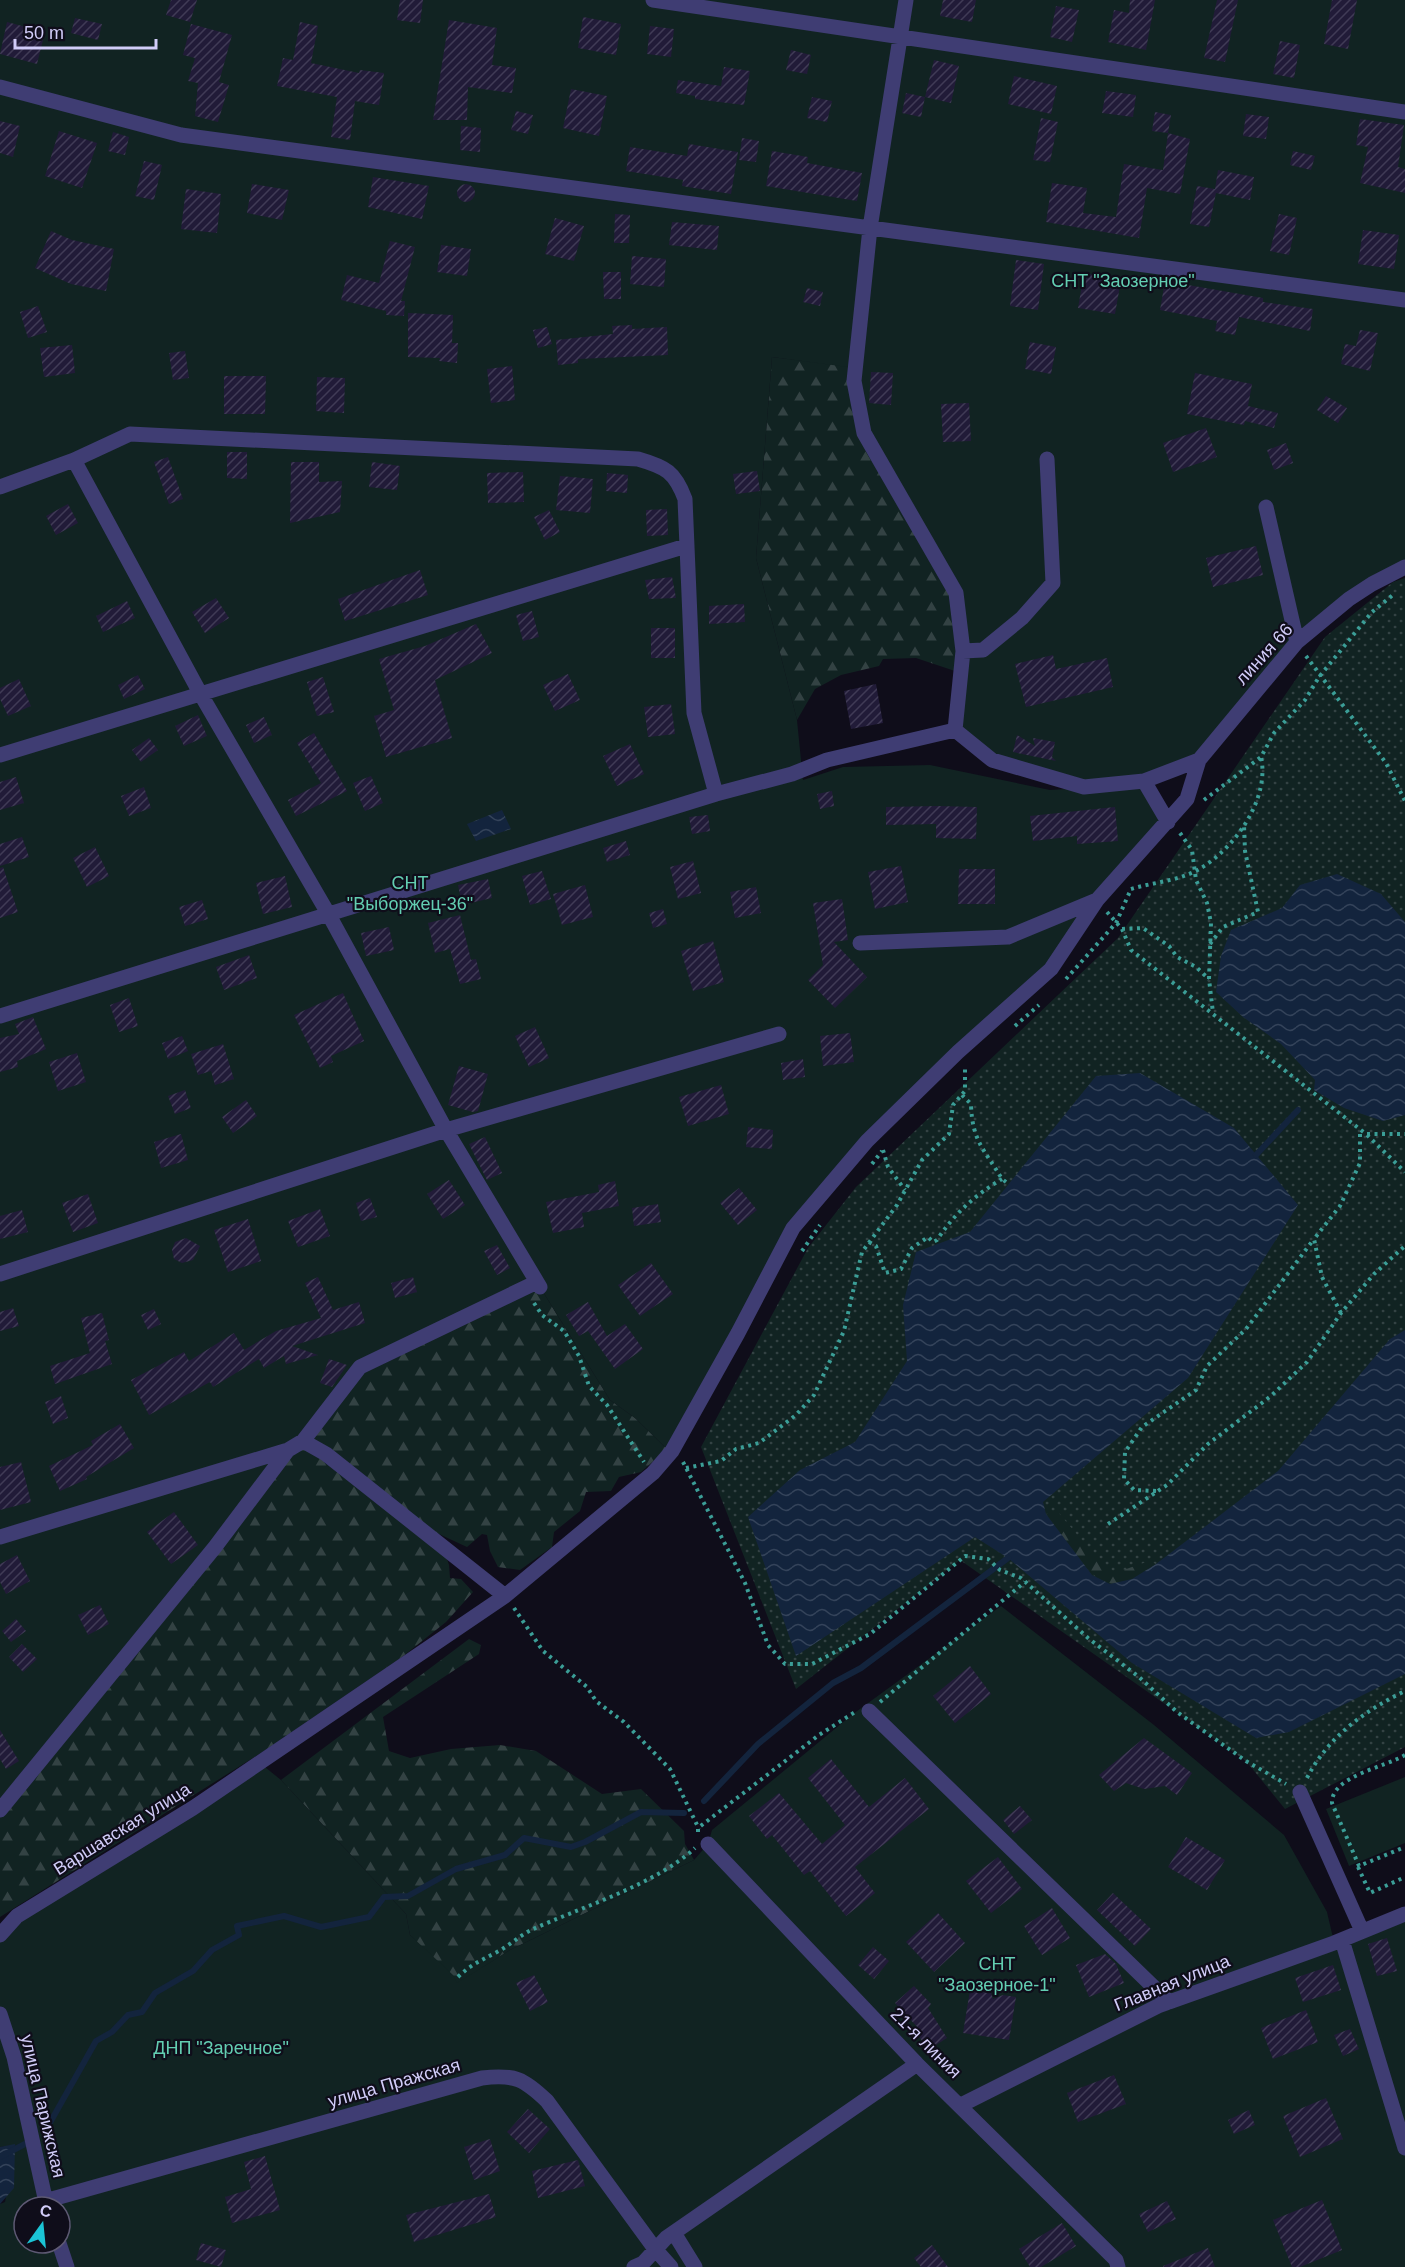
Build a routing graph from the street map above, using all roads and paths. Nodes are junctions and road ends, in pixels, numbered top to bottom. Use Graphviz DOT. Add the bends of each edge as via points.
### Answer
graph roads {
  1 [pos="653,0"];
  2 [pos="906,0"];
  3 [pos="900,38"];
  4 [pos="0,87"];
  5 [pos="1405,112"];
  6 [pos="870,228"];
  7 [pos="1405,300"];
  8 [pos="1047,459"];
  9 [pos="74,460"];
  10 [pos="0,487"];
  11 [pos="1266,507"];
  12 [pos="686,546"];
  13 [pos="1405,567"];
  14 [pos="1297,642"];
  15 [pos="963,651"];
  16 [pos="200,693"];
  17 [pos="955,730"];
  18 [pos="0,755"];
  19 [pos="1261,757"];
  20 [pos="1199,760"];
  21 [pos="1144,781"];
  22 [pos="716,794"];
  23 [pos="1405,801"];
  24 [pos="1168,822"];
  25 [pos="1244,824"];
  26 [pos="1194,871"];
  27 [pos="1131,889"];
  28 [pos="1097,900"];
  29 [pos="328,915"];
  30 [pos="1122,929"];
  31 [pos="860,943"];
  32 [pos="1210,945"];
  33 [pos="1209,980"];
  34 [pos="1213,1013"];
  35 [pos="0,1016"];
  36 [pos="779,1034"];
  37 [pos="965,1070"];
  38 [pos="962,1095"];
  39 [pos="1360,1129"];
  40 [pos="446,1130"];
  41 [pos="1366,1134"];
  42 [pos="1405,1134"];
  43 [pos="883,1149"];
  44 [pos="1405,1173"];
  45 [pos="905,1190"];
  46 [pos="1314,1239"];
  47 [pos="869,1242"];
  48 [pos="1405,1246"];
  49 [pos="0,1274"];
  50 [pos="534,1285"];
  51 [pos="1341,1313"];
  52 [pos="303,1441"];
  53 [pos="288,1450"];
  54 [pos="672,1451"];
  55 [pos="686,1468"];
  56 [pos="653,1473"];
  57 [pos="1157,1491"];
  58 [pos="1108,1524"];
  59 [pos="0,1537"];
  60 [pos="1025,1582"];
  61 [pos="505,1596"];
  62 [pos="1405,1691"];
  63 [pos="869,1711"];
  64 [pos="1405,1755"];
  65 [pos="1300,1792"];
  66 [pos="0,1810"];
  67 [pos="698,1828"];
  68 [pos="700,1842"];
  69 [pos="1405,1847"];
  70 [pos="1359,1866"];
  71 [pos="1338,1876"];
  72 [pos="1405,1877"];
  73 [pos="1405,1914"];
  74 [pos="1362,1931"];
  75 [pos="0,1935"];
  76 [pos="1342,1940"];
  77 [pos="458,1977"];
  78 [pos="1169,2002"];
  79 [pos="0,2014"];
  80 [pos="917,2064"];
  81 [pos="961,2104"];
  82 [pos="1405,2148"];
  83 [pos="44,2195"];
  84 [pos="72,2196"];
  85 [pos="674,2233"];
  86 [pos="655,2249"];
  87 [pos="634,2267"];
  88 [pos="671,2267"];
  89 [pos="695,2267"];
  90 [pos="1118,2267"];
  1 -- 3 [label="street"];
  2 -- 3 [label="street"];
  3 -- 5 [label="street"];
  3 -- 6 [label="street"];
  4 -- 6 [label="street" via="181,135"];
  6 -- 7 [label="street"];
  6 -- 15 [label="street" via="854,381 864,433 957,593"];
  8 -- 15 [label="street" via="1053,583 1022,618 983,650"];
  9 -- 10 [label="street"];
  9 -- 12 [label="street" via="130,434 638,459 661,466 678,479 685,499"];
  9 -- 16 [label="street"];
  11 -- 14 [label="street"];
  12 -- 16 [label="street"];
  12 -- 22 [label="street" via="694,712"];
  13 -- 14 [label="street, линия 66" via="1349,599"];
  14 -- 20 [label="street, линия 66"];
  14 -- 23 [label="path" via="1386,763"];
  15 -- 17 [label="street"];
  16 -- 18 [label="street"];
  16 -- 29 [label="street"];
  17 -- 21 [label="street" via="992,760 1084,786"];
  17 -- 22 [label="street" via="827,760 792,774"];
  19 -- 25 [label="path" via="1264,772 1257,799"];
  20 -- 21 [label="street"];
  20 -- 24 [label="street, линия 66" via="1186,799"];
  21 -- 24 [label="street"];
  22 -- 29 [label="street"];
  24 -- 26 [label="path" via="1188,842"];
  24 -- 28 [label="street, линия 66"];
  25 -- 26 [label="path" via="1227,847"];
  25 -- 32 [label="path" via="1245,851 1258,912 1223,927"];
  26 -- 27 [label="path"];
  26 -- 32 [label="path" via="1207,903"];
  28 -- 30 [label="path"];
  28 -- 31 [label="street" via="1008,937"];
  28 -- 54 [label="street, линия 66" via="1051,969 867,1141 793,1228"];
  29 -- 35 [label="street"];
  29 -- 40 [label="street"];
  30 -- 33 [label="path" via="1143,928"];
  30 -- 34 [label="path" via="1131,950"];
  32 -- 33 [label="path"];
  33 -- 34 [label="path"];
  34 -- 39 [label="path"];
  36 -- 40 [label="street"];
  37 -- 38 [label="path"];
  38 -- 45 [label="path" via="953,1105 949,1134 922,1160"];
  38 -- 47 [label="path" via="971,1104 976,1140 1004,1181 981,1191 937,1240 933,1242 928,1237 912,1248 901,1269 885,1274 876,1246"];
  39 -- 41 [label="path"];
  39 -- 46 [label="path" via="1360,1162 1340,1206"];
  40 -- 49 [label="street"];
  40 -- 50 [label="street"];
  41 -- 42 [label="path"];
  41 -- 44 [label="path"];
  43 -- 45 [label="path" via="888,1167"];
  45 -- 47 [label="path"];
  46 -- 51 [label="path" via="1323,1277"];
  46 -- 57 [label="path" via="1246,1329 1207,1366 1196,1390 1142,1427 1125,1452 1124,1479 1134,1490"];
  47 -- 55 [label="path" via="858,1265 844,1331 814,1395 796,1415 759,1443 736,1449 722,1461"];
  48 -- 51 [label="path" via="1374,1274"];
  50 -- 52 [label="street" via="360,1367"];
  50 -- 56 [label="path" via="542,1315 564,1331 579,1356 589,1386 607,1405"];
  51 -- 57 [label="path" via="1307,1362"];
  52 -- 53 [label="street"];
  52 -- 61 [label="street" via="326,1454"];
  53 -- 59 [label="street"];
  53 -- 66 [label="street" via="215,1547"];
  54 -- 55 [label="path"];
  54 -- 56 [label="street, Варшавская улица"];
  55 -- 60 [label="path" via="745,1583 768,1645 785,1664 812,1664 870,1634 965,1556 988,1559 1000,1570"];
  56 -- 61 [label="street, Варшавская улица"];
  57 -- 58 [label="path"];
  60 -- 63 [label="path"];
  60 -- 65 [label="path" via="1178,1712 1246,1761"];
  61 -- 67 [label="path" via="543,1651 587,1687 596,1701 624,1722 670,1769"];
  61 -- 75 [label="street, Варшавская улица" via="193,1808 17,1916"];
  62 -- 65 [label="path" via="1362,1715 1332,1741"];
  63 -- 67 [label="path" via="851,1713 827,1729"];
  63 -- 78 [label="street"];
  64 -- 70 [label="path" via="1340,1786 1332,1797"];
  65 -- 71 [label="street"];
  67 -- 68 [label="path"];
  67 -- 68 [label="path"];
  68 -- 77 [label="path" via="682,1860 518,1937"];
  68 -- 80 [label="street, 21-я линия"];
  69 -- 70 [label="path"];
  70 -- 71 [label="path"];
  70 -- 72 [label="path" via="1370,1893"];
  71 -- 74 [label="street"];
  73 -- 74 [label="street, Главная улица"];
  74 -- 76 [label="street, Главная улица"];
  76 -- 78 [label="street, Главная улица"];
  76 -- 82 [label="street"];
  78 -- 81 [label="street, Главная улица"];
  79 -- 83 [label="street, улица Парижская" via="14,2057"];
  80 -- 81 [label="street, 21-я линия"];
  80 -- 85 [label="street"];
  81 -- 90 [label="street, 21-я линия" via="1116,2260"];
  84 -- 86 [label="street, улица Пражская" via="482,2078 504,2076 530,2085 547,2101"];
  85 -- 86 [label="street"];
  85 -- 89 [label="street"];
  86 -- 87 [label="street"];
  86 -- 88 [label="street, улица Пражская"];
}
